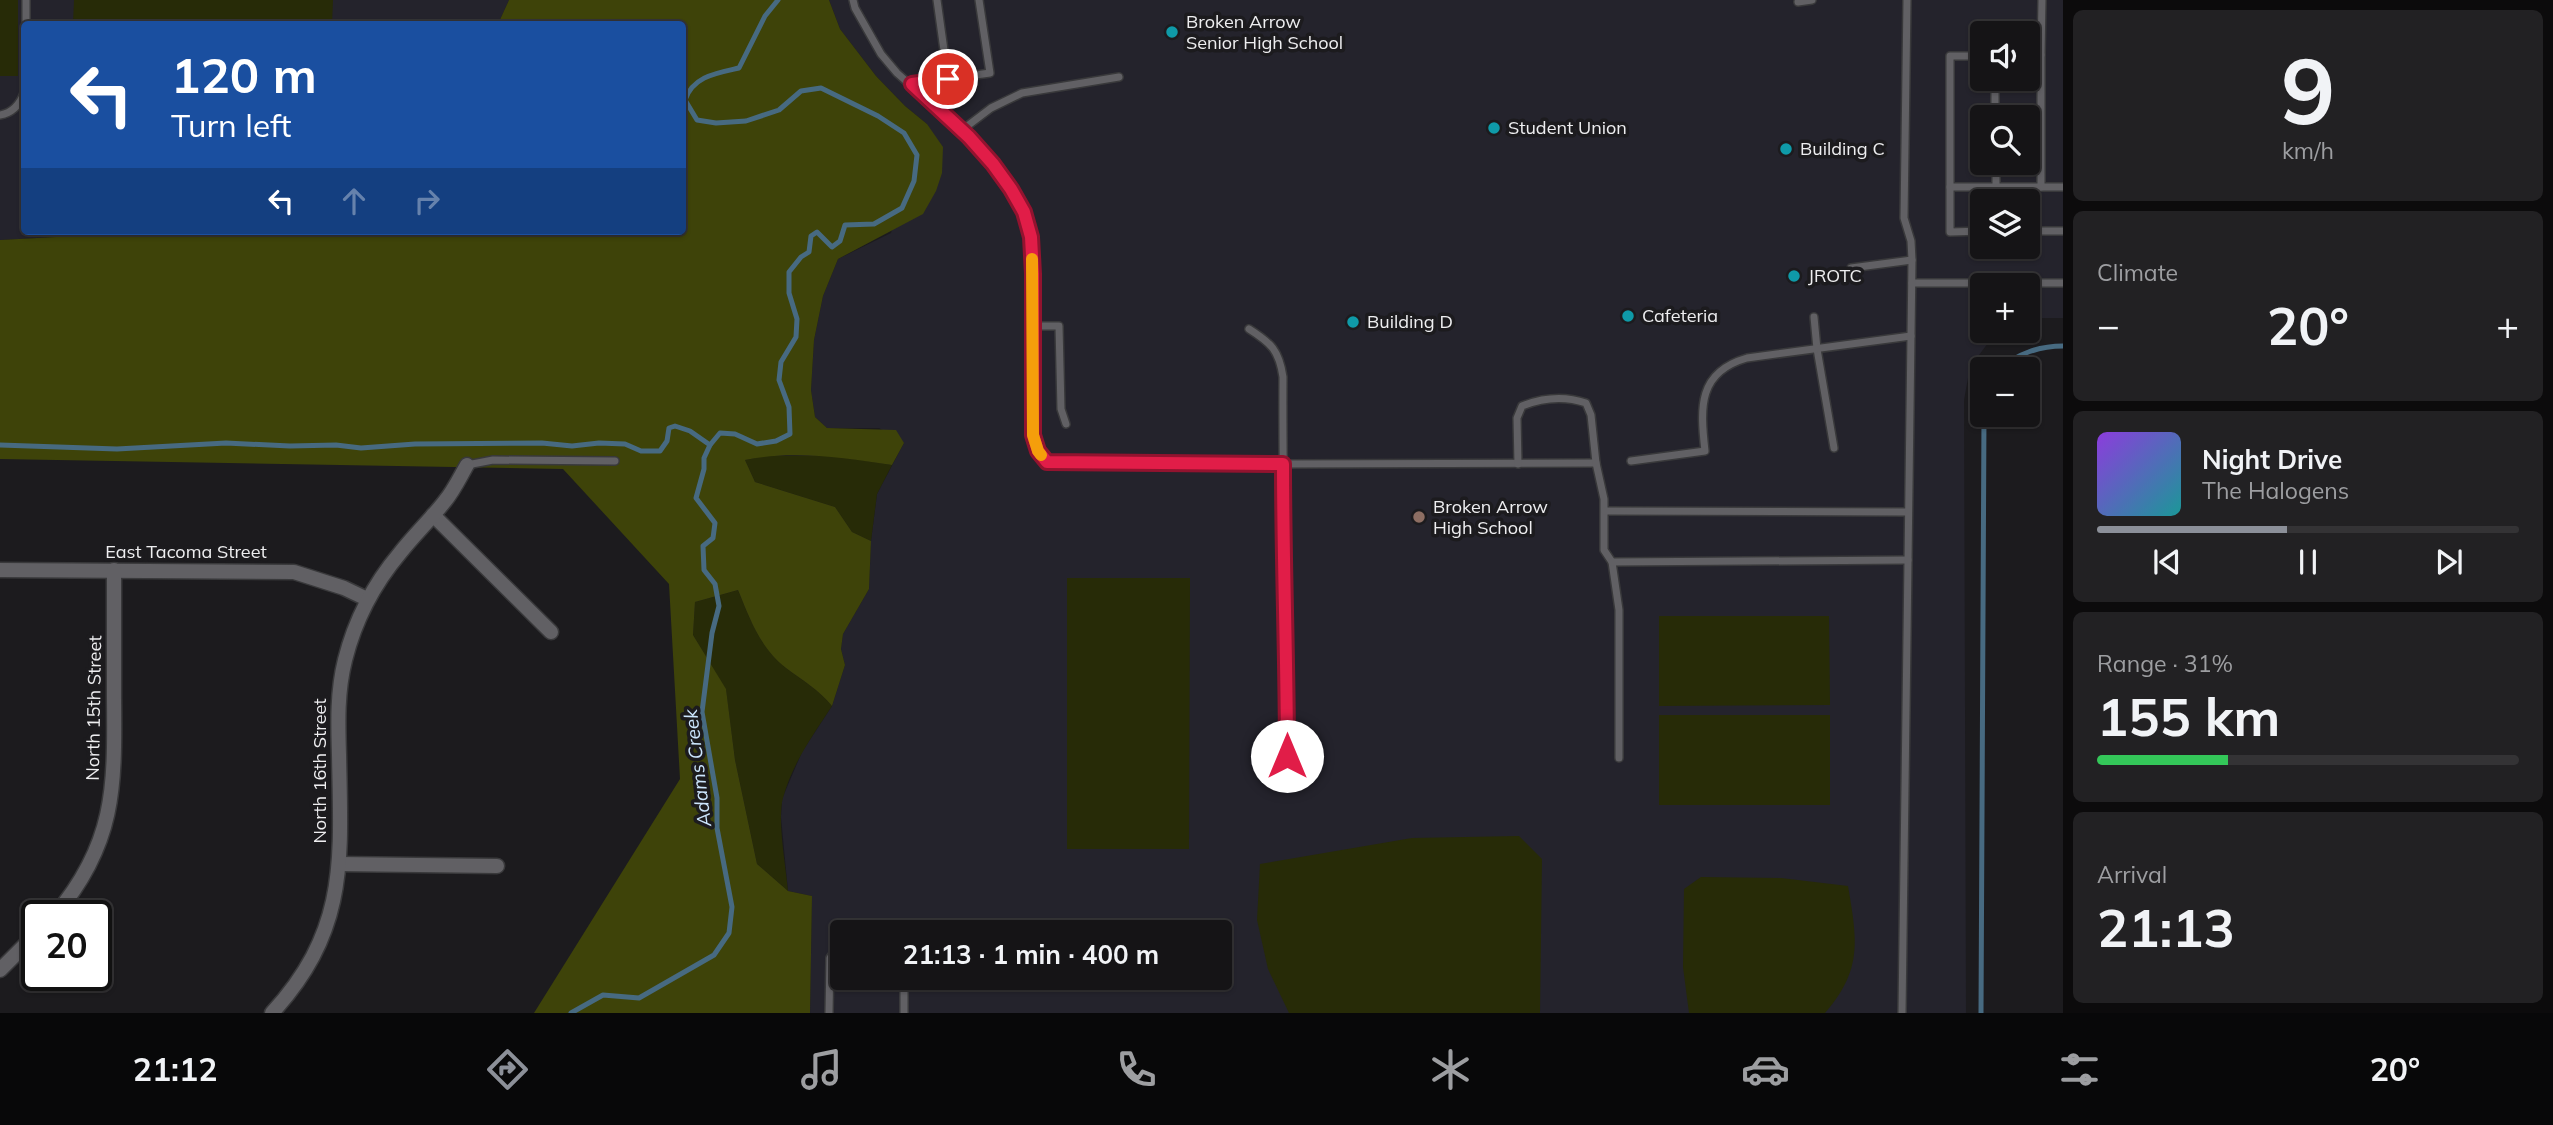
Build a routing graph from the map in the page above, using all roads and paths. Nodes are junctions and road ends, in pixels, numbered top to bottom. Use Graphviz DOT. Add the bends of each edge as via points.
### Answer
graph roads {
  1 [pos="26,0"];
  2 [pos="853,0"];
  3 [pos="937,0"];
  4 [pos="979,0"];
  5 [pos="1812,0"];
  6 [pos="1908,0"];
  7 [pos="2042,0"];
  8 [pos="1798,2"];
  9 [pos="26,21"];
  10 [pos="2041,55"];
  11 [pos="1970,56"];
  12 [pos="1119,77"];
  13 [pos="948,79"];
  14 [pos="912,84"];
  15 [pos="21,101"];
  16 [pos="0,115"];
  17 [pos="962,130"];
  18 [pos="1996,175"];
  19 [pos="1950,187"];
  20 [pos="1996,187"];
  21 [pos="2041,187"];
  22 [pos="2063,187"];
  23 [pos="1970,231"];
  24 [pos="2040,231"];
  25 [pos="2063,231"];
  26 [pos="1912,260"];
  27 [pos="1851,268"];
  28 [pos="1912,283"];
  29 [pos="2063,283"];
  30 [pos="1814,317"];
  31 [pos="1034,326"];
  32 [pos="1249,329"];
  33 [pos="1912,336"];
  34 [pos="1817,349"];
  35 [pos="1066,424"];
  36 [pos="1834,447"];
  37 [pos="615,461"];
  38 [pos="1631,461"];
  39 [pos="1596,463"];
  40 [pos="1283,464"];
  41 [pos="1518,464"];
  42 [pos="467,465"];
  43 [pos="1605,511"];
  44 [pos="1908,512"];
  45 [pos="433,516"];
  46 [pos="1908,560"];
  47 [pos="1612,562"];
  48 [pos="0,570"];
  49 [pos="114,570"];
  50 [pos="368,600"];
  51 [pos="551,632"];
  52 [pos="1287,756"];
  53 [pos="1619,758"];
  54 [pos="339,864"];
  55 [pos="497,866"];
  56 [pos="65,900"];
  57 [pos="21,949"];
  58 [pos="0,970"];
  59 [pos="830,990"];
  60 [pos="904,990"];
  61 [pos="272,1013"];
  62 [pos="830,1013"];
  63 [pos="905,1013"];
  64 [pos="1902,1013"];
  1 -- 9 [label="lane"];
  2 -- 14 [label="lane" via="881,54"];
  3 -- 13 [label="lane"];
  4 -- 13 [label="lane" via="990,73"];
  5 -- 8 [label="lane"];
  6 -- 26 [label="lane" via="1904,218"];
  7 -- 10 [label="lane"];
  10 -- 21 [label="lane"];
  11 -- 19 [label="lane" via="1950,56"];
  12 -- 17 [label="lane" via="1022,93 990,108"];
  13 -- 14 [label="lane"];
  14 -- 17 [label="lane"];
  15 -- 16 [label="lane"];
  17 -- 31 [label="lane" via="993,164 1024,212 1031,237"];
  18 -- 20 [label="lane"];
  19 -- 20 [label="lane"];
  19 -- 23 [label="lane" via="1950,232"];
  20 -- 21 [label="lane"];
  21 -- 22 [label="lane"];
  24 -- 25 [label="lane"];
  26 -- 27 [label="lane"];
  26 -- 28 [label="lane"];
  28 -- 29 [label="lane"];
  28 -- 33 [label="lane"];
  30 -- 34 [label="lane"];
  31 -- 35 [label="lane" via="1059,326 1061,409"];
  31 -- 40 [label="lane" via="1033,435 1047,462"];
  32 -- 40 [label="lane" via="1271,343 1281,360"];
  33 -- 34 [label="lane"];
  33 -- 44 [label="lane"];
  34 -- 36 [label="lane"];
  34 -- 38 [label="lane" via="1730,363 1713,376 1704,397 1705,451"];
  37 -- 42 [label="lane" via="493,460"];
  39 -- 41 [label="lane"];
  39 -- 41 [label="lane" via="1586,402 1570,398 1522,406 1517,418"];
  39 -- 43 [label="lane"];
  40 -- 41 [label="lane"];
  40 -- 52 [label="lane"];
  42 -- 45 [label="street, North 16th Street"];
  43 -- 44 [label="lane"];
  43 -- 47 [label="lane" via="1604,550"];
  44 -- 46 [label="lane"];
  45 -- 50 [label="street, North 16th Street" via="384,573"];
  45 -- 51 [label="street"];
  46 -- 47 [label="lane"];
  46 -- 64 [label="lane"];
  47 -- 53 [label="lane" via="1619,610"];
  48 -- 49 [label="street, East Tacoma Street"];
  49 -- 50 [label="street, East Tacoma Street" via="293,572"];
  49 -- 56 [label="street, North 15th Street" via="115,765 110,805 91,863"];
  50 -- 54 [label="street, North 16th Street" via="340,684"];
  54 -- 55 [label="street"];
  54 -- 61 [label="street, North 16th Street" via="333,906 320,944 305,973"];
  57 -- 58 [label="street"];
  59 -- 62 [label="lane"];
  60 -- 63 [label="lane"];
}
